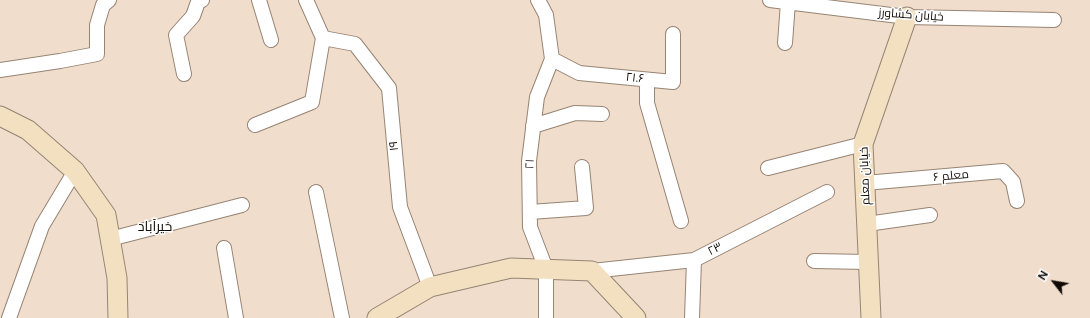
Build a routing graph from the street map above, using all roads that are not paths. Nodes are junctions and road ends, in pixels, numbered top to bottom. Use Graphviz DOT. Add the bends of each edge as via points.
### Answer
graph roads {
  1 [pos="109,0"];
  2 [pos="202,0"];
  3 [pos="259,0"];
  4 [pos="306,0"];
  5 [pos="538,0"];
  6 [pos="770,0"];
  7 [pos="788,2"];
  8 [pos="907,17"];
  9 [pos="1054,20"];
  10 [pos="673,34"];
  11 [pos="323,38"];
  12 [pos="271,40"];
  13 [pos="785,43"];
  14 [pos="552,59"];
  15 [pos="0,70"];
  16 [pos="184,74"];
  17 [pos="648,80"];
  18 [pos="602,114"];
  19 [pos="0,116"];
  20 [pos="256,125"];
  21 [pos="533,126"];
  22 [pos="863,144"];
  23 [pos="582,167"];
  24 [pos="768,168"];
  25 [pos="75,171"];
  26 [pos="865,183"];
  27 [pos="316,192"];
  28 [pos="827,192"];
  29 [pos="1017,201"];
  30 [pos="242,205"];
  31 [pos="530,212"];
  32 [pos="930,215"];
  33 [pos="681,221"];
  34 [pos="867,224"];
  35 [pos="110,239"];
  36 [pos="224,248"];
  37 [pos="694,260"];
  38 [pos="814,261"];
  39 [pos="868,262"];
  40 [pos="546,269"];
  41 [pos="592,271"];
  42 [pos="430,287"];
  43 [pos="9,318"];
  44 [pos="118,318"];
  45 [pos="236,318"];
  46 [pos="342,318"];
  47 [pos="377,318"];
  48 [pos="546,318"];
  49 [pos="636,318"];
  50 [pos="692,318"];
  51 [pos="871,318"];
  1 -- 15 [label="street" via="103,5 96,25 97,54"];
  2 -- 16 [label="street" via="198,2 194,16 176,35"];
  3 -- 12 [label="street"];
  4 -- 11 [label="street"];
  5 -- 14 [label="street" via="546,15"];
  6 -- 7 [label="street, خیابان کشاورز"];
  7 -- 8 [label="street, خیابان کشاورز"];
  7 -- 13 [label="street"];
  8 -- 9 [label="street, خیابان کشاورز"];
  8 -- 22 [label="street, خیابان معلم"];
  10 -- 17 [label="street, ۲۱.۶" via="673,82"];
  11 -- 20 [label="street" via="312,102"];
  11 -- 42 [label="street, ۱۹" via="355,44 389,88 400,207"];
  14 -- 17 [label="street, ۲۱.۶" via="578,73"];
  14 -- 21 [label="street, ۲۱" via="537,97"];
  17 -- 33 [label="street" via="647,103"];
  18 -- 21 [label="street" via="575,113"];
  19 -- 25 [label="street" via="28,130"];
  21 -- 31 [label="street, ۲۱" via="529,161"];
  22 -- 24 [label="street"];
  22 -- 26 [label="street, خیابان معلم"];
  23 -- 31 [label="street" via="586,208"];
  25 -- 35 [label="street" via="106,215"];
  25 -- 43 [label="street" via="42,226"];
  26 -- 29 [label="street, ۶ معلم" via="1003,171 1013,182"];
  26 -- 34 [label="street, خیابان معلم"];
  27 -- 46 [label="street"];
  28 -- 37 [label="street, ۲۳"];
  30 -- 35 [label="street"];
  31 -- 40 [label="street, ۲۱" via="530,227"];
  32 -- 34 [label="street"];
  34 -- 39 [label="street, خیابان معلم"];
  35 -- 44 [label="street" via="117,278"];
  36 -- 45 [label="street"];
  37 -- 41 [label="street, ۲۳"];
  37 -- 50 [label="street"];
  38 -- 39 [label="street"];
  39 -- 51 [label="street, خیابان معلم"];
  40 -- 41 [label="street"];
  40 -- 42 [label="street" via="511,268"];
  40 -- 48 [label="street"];
  41 -- 49 [label="street"];
  42 -- 47 [label="street"];
}
